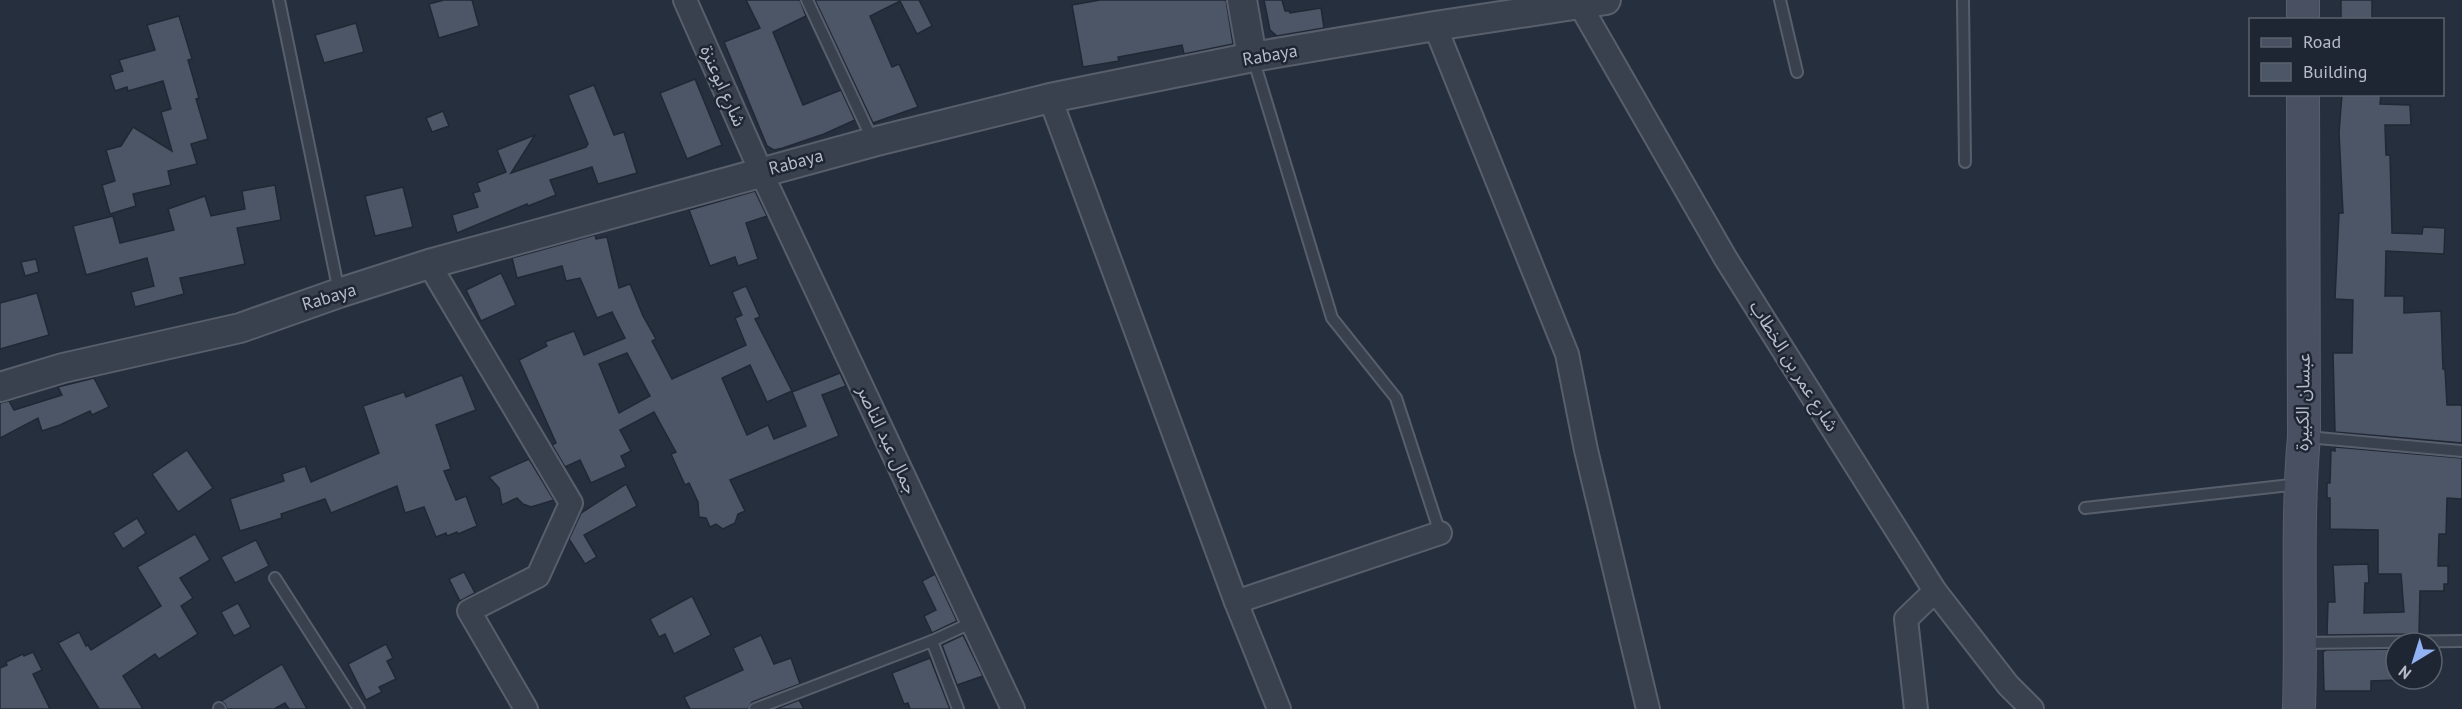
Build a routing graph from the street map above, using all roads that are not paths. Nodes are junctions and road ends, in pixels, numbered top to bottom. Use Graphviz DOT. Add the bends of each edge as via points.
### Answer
graph roads {
  1 [pos="279,0"];
  2 [pos="685,0"];
  3 [pos="807,0"];
  4 [pos="1242,0"];
  5 [pos="1780,0"];
  6 [pos="1963,0"];
  7 [pos="2303,0"];
  8 [pos="1593,3"];
  9 [pos="2303,18"];
  10 [pos="1435,26"];
  11 [pos="1253,57"];
  12 [pos="1797,72"];
  13 [pos="2303,96"];
  14 [pos="1050,98"];
  15 [pos="873,142"];
  16 [pos="1965,162"];
  17 [pos="761,172"];
  18 [pos="429,264"];
  19 [pos="339,292"];
  20 [pos="0,387"];
  21 [pos="2304,436"];
  22 [pos="2462,451"];
  23 [pos="2300,484"];
  24 [pos="2085,508"];
  25 [pos="1440,533"];
  26 [pos="275,578"];
  27 [pos="1935,591"];
  28 [pos="1236,602"];
  29 [pos="973,622"];
  30 [pos="932,641"];
  31 [pos="2462,641"];
  32 [pos="2301,643"];
  33 [pos="359,709"];
  34 [pos="526,709"];
  35 [pos="755,709"];
  36 [pos="958,709"];
  37 [pos="1014,709"];
  38 [pos="1279,709"];
  39 [pos="1648,709"];
  40 [pos="1916,709"];
  41 [pos="2032,709"];
  42 [pos="2299,709"];
  1 -- 19 [label="lane"];
  2 -- 17 [label="street, شارع ابوعنزة"];
  3 -- 15 [label="lane"];
  4 -- 11 [label="street"];
  5 -- 12 [label="lane"];
  6 -- 16 [label="lane"];
  7 -- 9 [label="main road"];
  8 -- 10 [label="street, Rabaya"];
  8 -- 27 [label="street, شارع عمر بن الخطاب" via="1726,259"];
  10 -- 11 [label="street, Rabaya"];
  10 -- 39 [label="street" via="1567,354"];
  11 -- 14 [label="street, Rabaya"];
  11 -- 25 [label="lane" via="1332,318 1396,398"];
  13 -- 21 [label="main road, عبسان الكبيرة"];
  14 -- 15 [label="street, Rabaya"];
  14 -- 28 [label="street"];
  15 -- 17 [label="street, Rabaya"];
  17 -- 18 [label="street, Rabaya"];
  17 -- 29 [label="street, جمال عبد الناصر"];
  18 -- 19 [label="street, Rabaya"];
  18 -- 34 [label="street" via="571,503 538,576 469,611"];
  19 -- 20 [label="street, Rabaya" via="240,328 63,368"];
  21 -- 22 [label="lane"];
  21 -- 23 [label="main road, عبسان الكبيرة"];
  23 -- 24 [label="lane"];
  23 -- 32 [label="main road, عبسان الكبيرة"];
  25 -- 28 [label="street"];
  26 -- 33 [label="lane"];
  27 -- 40 [label="street" via="1906,619"];
  27 -- 41 [label="street, شارع عمر بن الخطاب" via="2008,685"];
  28 -- 38 [label="street"];
  29 -- 30 [label="lane"];
  29 -- 37 [label="street, جمال عبد الناصر"];
  30 -- 35 [label="lane"];
  30 -- 36 [label="lane"];
  31 -- 32 [label="lane"];
  32 -- 42 [label="main road, عبسان الكبيرة"];
}
